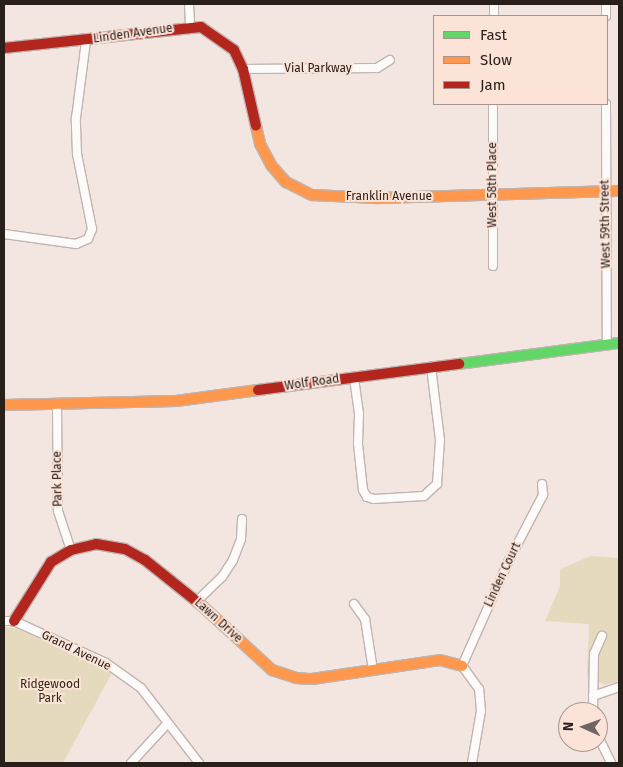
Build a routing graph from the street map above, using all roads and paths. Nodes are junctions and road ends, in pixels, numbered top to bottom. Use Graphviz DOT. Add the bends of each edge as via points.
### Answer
graph roads {
  1 [pos="189,4"];
  2 [pos="190,26"];
  3 [pos="86,41"];
  4 [pos="4,48"];
  5 [pos="390,60"];
  6 [pos="243,69"];
  7 [pos="493,105"];
  8 [pos="606,105"];
  9 [pos="605,191"];
  10 [pos="619,191"];
  11 [pos="492,196"];
  12 [pos="4,234"];
  13 [pos="493,266"];
  14 [pos="619,343"];
  15 [pos="607,344"];
  16 [pos="432,367"];
  17 [pos="354,378"];
  18 [pos="4,405"];
  19 [pos="57,406"];
  20 [pos="542,484"];
  21 [pos="242,519"];
  22 [pos="71,550"];
  23 [pos="198,601"];
  24 [pos="354,604"];
  25 [pos="9,621"];
  26 [pos="602,636"];
  27 [pos="462,666"];
  28 [pos="373,670"];
  29 [pos="619,687"];
  30 [pos="593,696"];
  31 [pos="593,702"];
  32 [pos="167,724"];
  33 [pos="131,763"];
  34 [pos="199,763"];
  35 [pos="472,763"];
  1 -- 2 [label="street"];
  2 -- 3 [label="street, Linden Avenue" via="114,34"];
  2 -- 6 [label="street, Linden Avenue" via="201,27 229,44"];
  3 -- 4 [label="street, Linden Avenue"];
  3 -- 12 [label="street" via="76,118 77,154 92,229 88,239 76,244"];
  5 -- 6 [label="street, Vial Parkway" via="377,68"];
  6 -- 11 [label="street, Franklin Avenue" via="264,155 279,176 295,189 334,197"];
  7 -- 11 [label="street, West 58th Place"];
  8 -- 9 [label="street, West 59th Street"];
  9 -- 10 [label="street, Franklin Avenue"];
  9 -- 11 [label="street, Franklin Avenue"];
  9 -- 15 [label="street, West 59th Street"];
  11 -- 13 [label="street, West 58th Place"];
  14 -- 15 [label="street, Wolf Road"];
  15 -- 16 [label="street, Wolf Road"];
  16 -- 17 [label="street, Wolf Road"];
  16 -- 17 [label="street" via="440,440 437,484 424,496 367,497 363,490"];
  17 -- 19 [label="street, Wolf Road" via="176,401"];
  18 -- 19 [label="street, Wolf Road"];
  19 -- 22 [label="street, Park Place" via="58,512"];
  20 -- 27 [label="street, Linden Court" via="543,495 508,562"];
  21 -- 23 [label="street" via="241,539 233,560 222,577"];
  22 -- 23 [label="street, Lawn Drive" via="96,544 125,550 145,560"];
  22 -- 25 [label="street, Lawn Drive" via="52,562"];
  23 -- 28 [label="street, Lawn Drive" via="272,670 296,678 312,679"];
  24 -- 28 [label="street" via="365,619"];
  25 -- 32 [label="street, Grand Avenue" via="106,663 141,688"];
  26 -- 30 [label="street" via="594,654"];
  27 -- 28 [label="street, Lawn Drive" via="440,660"];
  27 -- 35 [label="street" via="479,689 481,711"];
  29 -- 30 [label="street"];
  30 -- 31 [label="street"];
  32 -- 33 [label="street"];
  32 -- 34 [label="street, Grand Avenue"];
}
